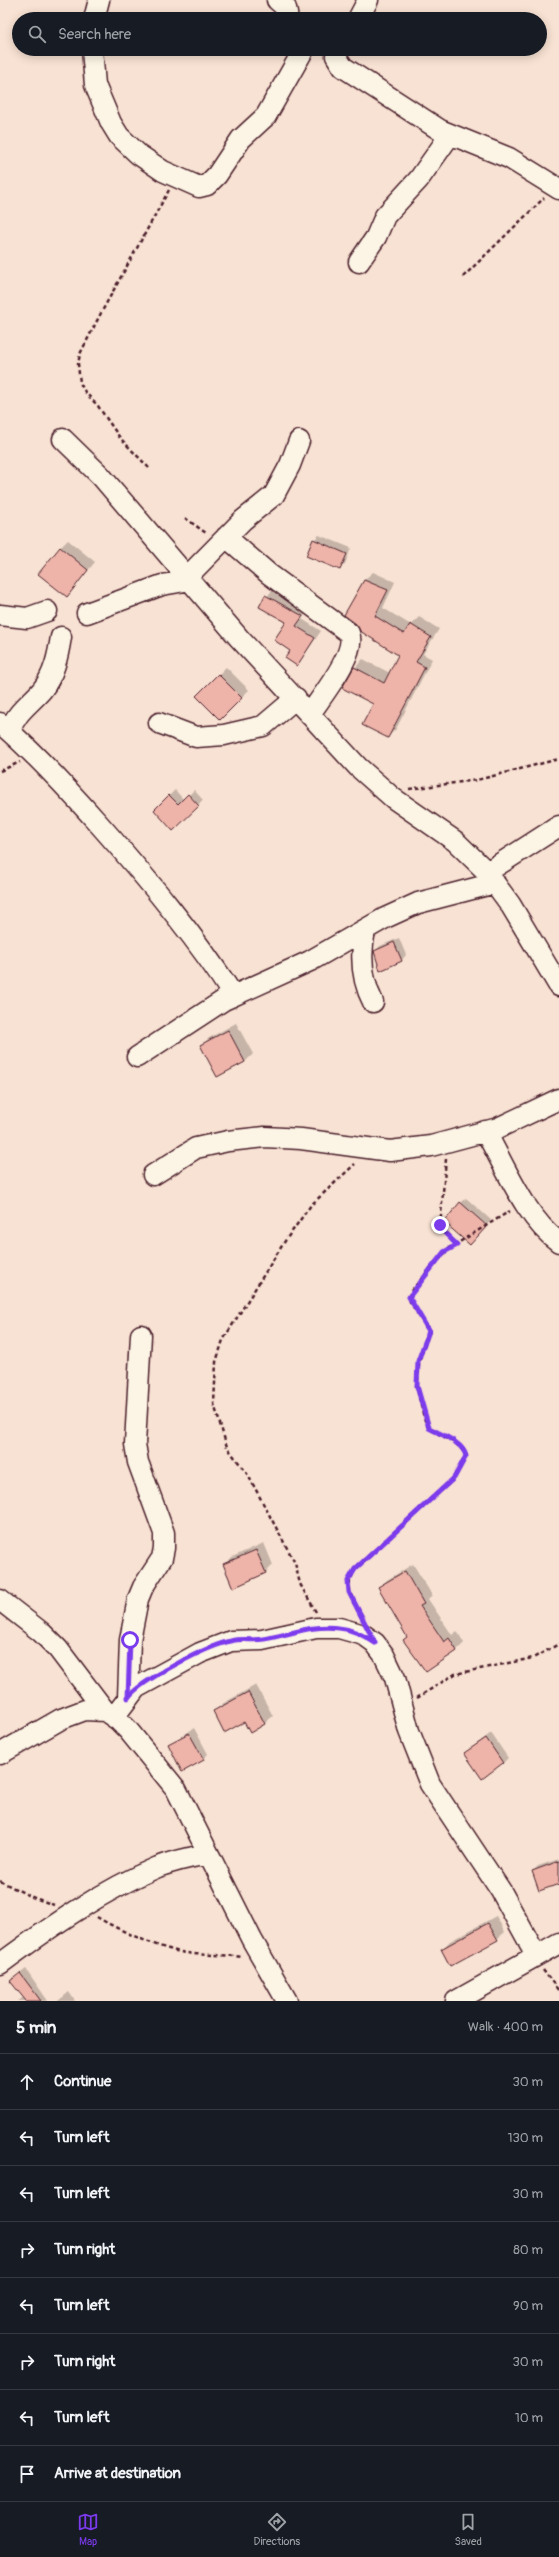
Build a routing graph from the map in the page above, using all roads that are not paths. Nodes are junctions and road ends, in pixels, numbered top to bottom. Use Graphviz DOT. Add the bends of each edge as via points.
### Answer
graph roads {
  1 [pos="99,0"];
  2 [pos="277,0"];
  3 [pos="368,0"];
  4 [pos="96,12"];
  5 [pos="287,12"];
  6 [pos="362,12"];
  7 [pos="93,56"];
  8 [pos="300,56"];
  9 [pos="320,56"];
  10 [pos="334,56"];
  11 [pos="340,56"];
  12 [pos="450,135"];
  13 [pos="558,188"];
  14 [pos="359,262"];
  15 [pos="63,439"];
  16 [pos="299,441"];
  17 [pos="223,540"];
  18 [pos="190,578"];
  19 [pos="47,611"];
  20 [pos="87,613"];
  21 [pos="0,615"];
  22 [pos="61,637"];
  23 [pos="296,698"];
  24 [pos="310,714"];
  25 [pos="159,723"];
  26 [pos="5,727"];
  27 [pos="559,826"];
  28 [pos="491,878"];
  29 [pos="365,930"];
  30 [pos="559,986"];
  31 [pos="233,995"];
  32 [pos="373,1002"];
  33 [pos="137,1056"];
  34 [pos="559,1099"];
  35 [pos="485,1131"];
  36 [pos="153,1175"];
  37 [pos="559,1242"];
  38 [pos="142,1335"];
  39 [pos="0,1600"];
  40 [pos="128,1698"];
  41 [pos="109,1714"];
  42 [pos="0,1754"];
  43 [pos="208,1854"];
  44 [pos="559,1943"];
  45 [pos="536,1955"];
  46 [pos="0,1964"];
  47 [pos="287,2001"];
  48 [pos="456,2001"];
  1 -- 4 [label="street"];
  2 -- 5 [label="street"];
  3 -- 6 [label="street"];
  7 -- 8 [label="street" via="96,85 110,123 118,136 138,154 175,177 199,187 207,185 217,175 241,139 266,116"];
  9 -- 10 [label="street" via="330,59"];
  11 -- 12 [label="street" via="343,67"];
  12 -- 13 [label="street" via="509,158"];
  12 -- 14 [label="street" via="419,180 385,216 376,237"];
  15 -- 18 [label="street" via="101,476"];
  16 -- 17 [label="street" via="274,495"];
  17 -- 18 [label="street"];
  17 -- 24 [label="street" via="349,633 352,639 347,655"];
  18 -- 20 [label="street" via="162,585"];
  18 -- 23 [label="street" via="239,638"];
  19 -- 21 [label="street" via="27,618"];
  22 -- 26 [label="street" via="51,677 41,691"];
  23 -- 24 [label="street"];
  23 -- 25 [label="street" via="263,726 224,735 196,737"];
  24 -- 28 [label="street" via="358,767 385,792 455,841"];
  26 -- 31 [label="street" via="51,772 145,876"];
  27 -- 28 [label="street"];
  28 -- 29 [label="street" via="418,903"];
  28 -- 30 [label="street"];
  29 -- 31 [label="street" via="310,961"];
  29 -- 32 [label="street" via="361,955 362,969"];
  31 -- 33 [label="street"];
  34 -- 35 [label="street" via="498,1128"];
  35 -- 36 [label="street" via="431,1146 390,1152 301,1139 265,1137 228,1141 196,1148"];
  35 -- 37 [label="street" via="544,1232"];
  38 -- 40 [label="street" via="135,1444 138,1462 164,1533 164,1548 162,1558 138,1599 130,1640"];
  39 -- 41 [label="street" via="42,1632"];
  40 -- 41 [label="street"];
  40 -- 45 [label="street" via="136,1688 154,1676 231,1641 262,1640 316,1628 339,1628 364,1635 375,1643 384,1655 395,1678 403,1713 430,1784 501,1891"];
  41 -- 42 [label="street" via="85,1710 61,1719"];
  41 -- 43 [label="street" via="128,1730 176,1789"];
  43 -- 46 [label="street" via="158,1867 42,1932"];
  43 -- 47 [label="street" via="265,1965"];
  44 -- 45 [label="street"];
  45 -- 48 [label="street"];
}
